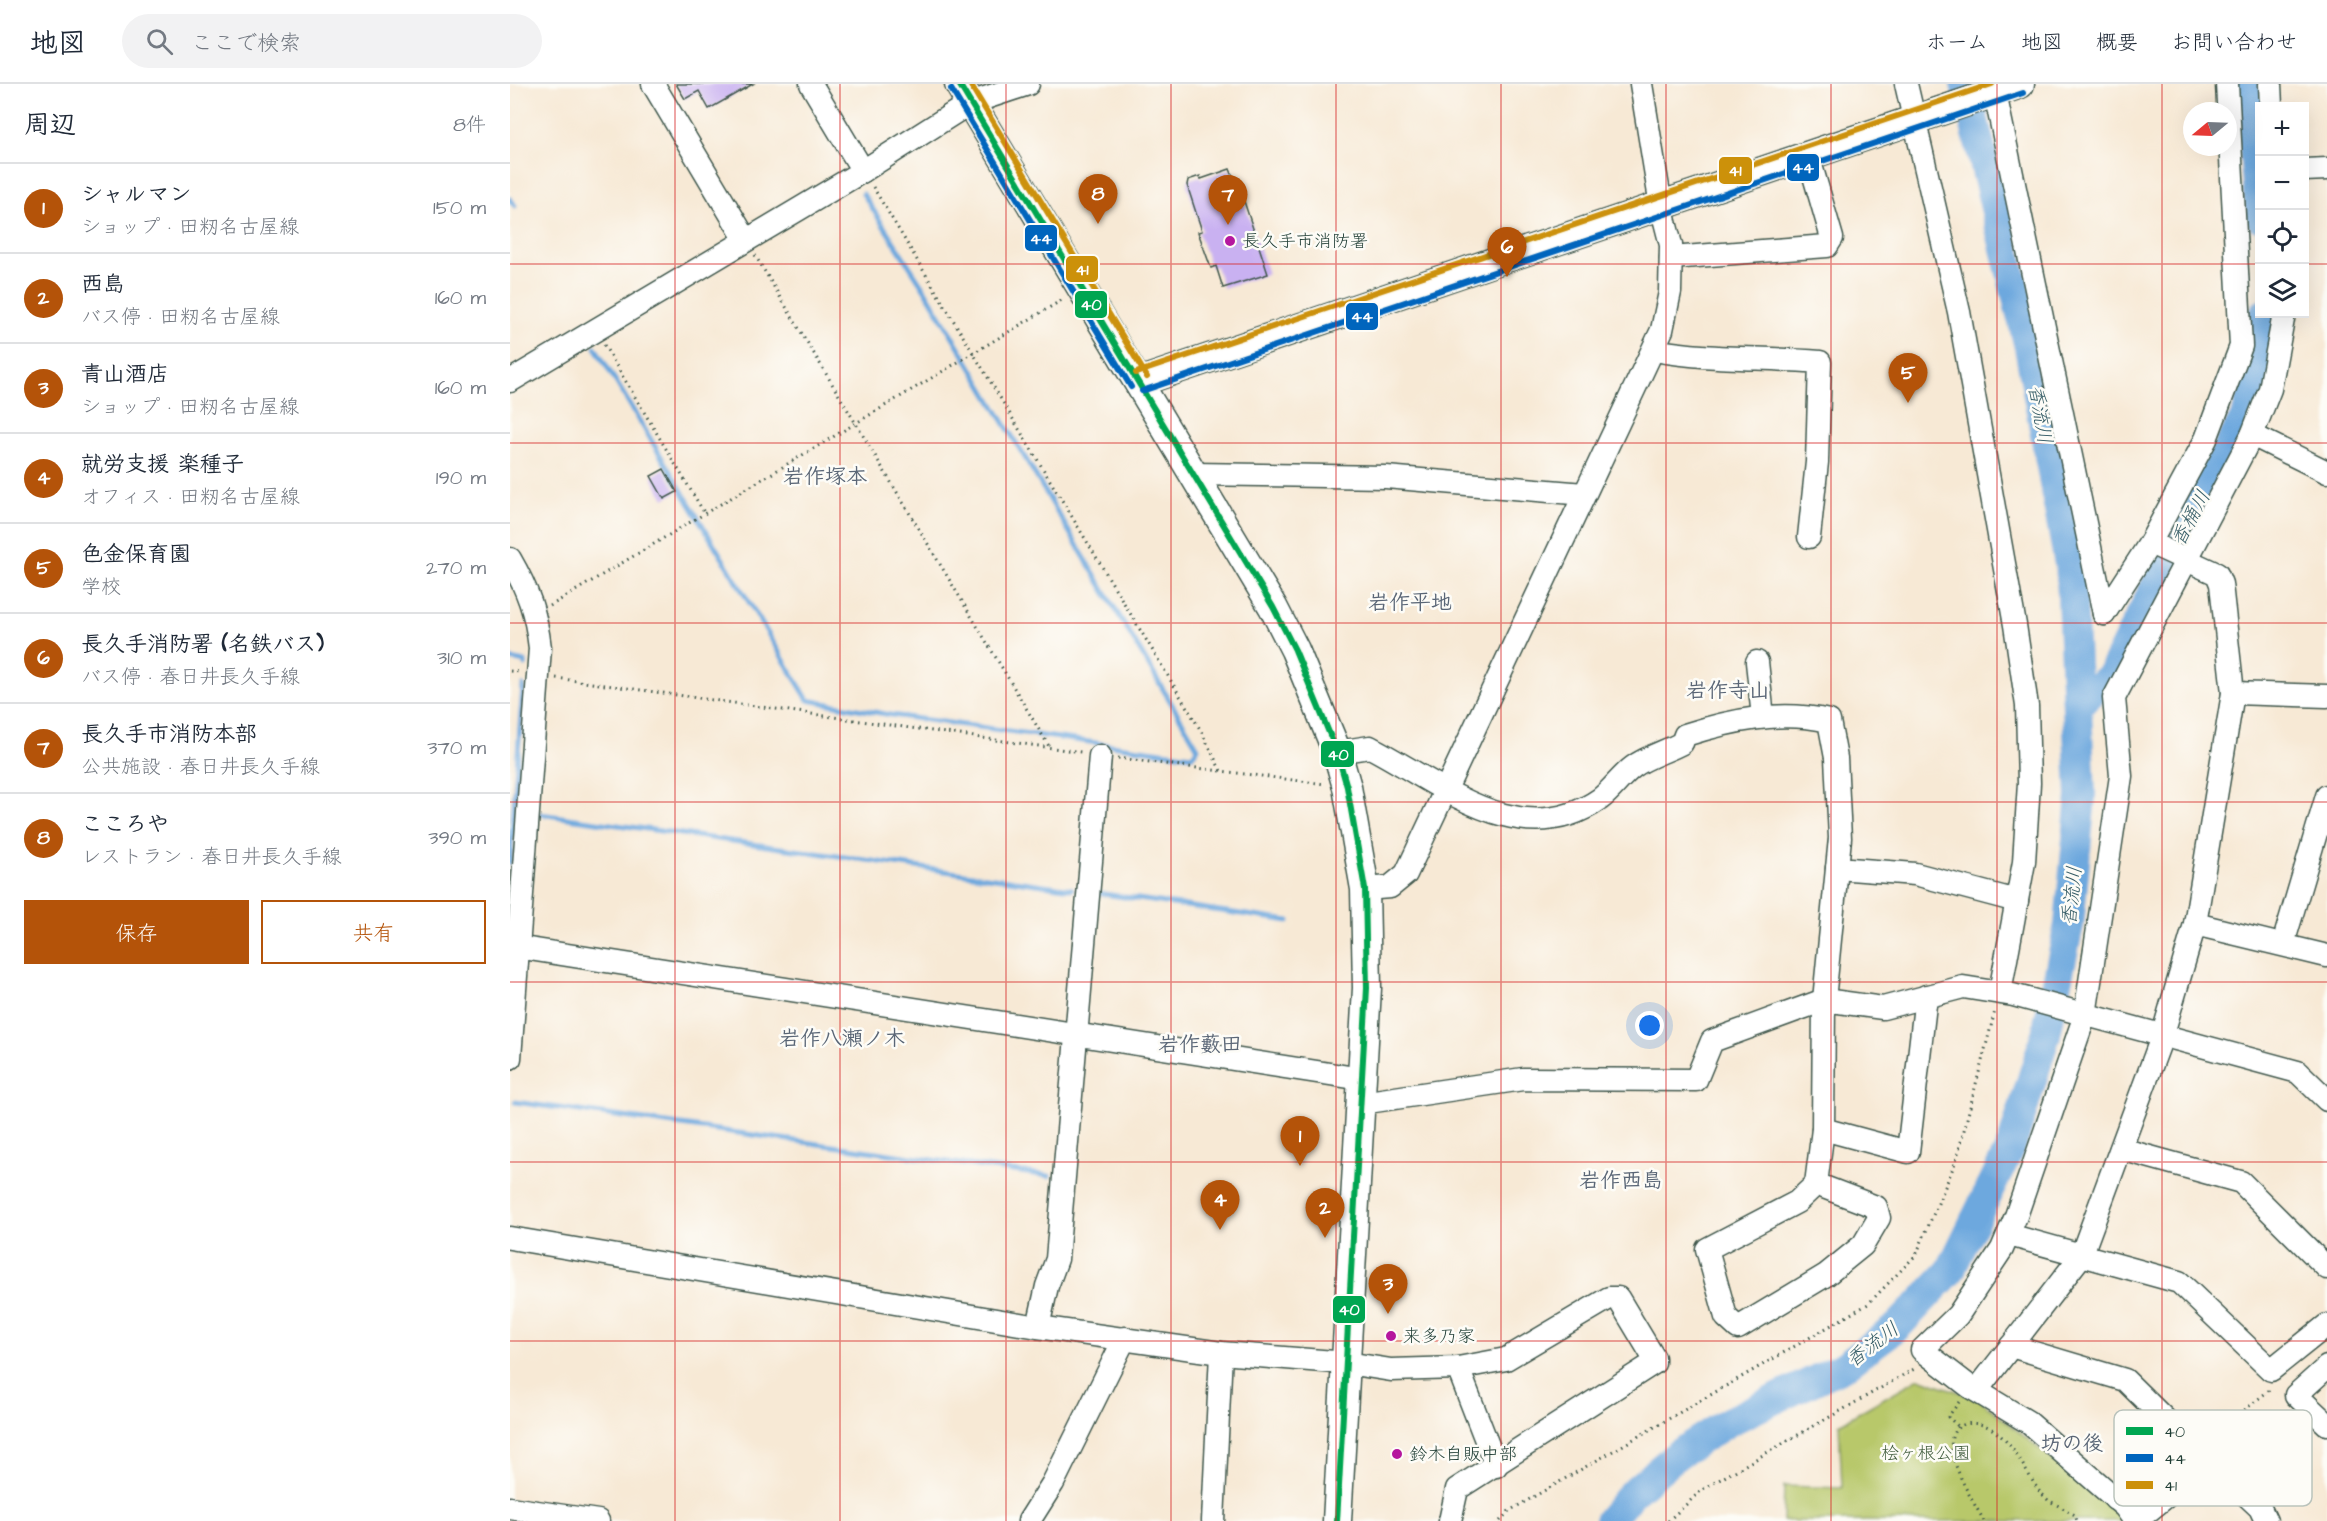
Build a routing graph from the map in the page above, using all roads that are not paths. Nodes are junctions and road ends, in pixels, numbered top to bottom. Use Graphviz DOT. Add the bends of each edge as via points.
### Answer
graph roads {
  1 [pos="653,84"];
  2 [pos="811,84"];
  3 [pos="1028,84"];
  4 [pos="1641,84"];
  5 [pos="1906,84"];
  6 [pos="2227,84"];
  7 [pos="2270,84"];
  8 [pos="2000,91"];
  9 [pos="964,93"];
  10 [pos="2271,102"];
  11 [pos="1920,119"];
  12 [pos="1808,155"];
  13 [pos="2327,170"];
  14 [pos="863,171"];
  15 [pos="2309,171"];
  16 [pos="1661,206"];
  17 [pos="746,240"];
  18 [pos="1671,258"];
  19 [pos="2283,318"];
  20 [pos="1654,350"];
  21 [pos="510,381"];
  22 [pos="1139,382"];
  23 [pos="2252,435"];
  24 [pos="2327,472"];
  25 [pos="1192,474"];
  26 [pos="1584,494"];
  27 [pos="1809,537"];
  28 [pos="2153,544"];
  29 [pos="2185,558"];
  30 [pos="510,559"];
  31 [pos="1757,662"];
  32 [pos="2233,693"];
  33 [pos="2327,696"];
  34 [pos="1762,717"];
  35 [pos="1337,752"];
  36 [pos="1100,756"];
  37 [pos="1446,791"];
  38 [pos="2327,796"];
  39 [pos="1837,868"];
  40 [pos="1365,889"];
  41 [pos="2017,901"];
  42 [pos="2195,924"];
  43 [pos="2283,944"];
  44 [pos="514,947"];
  45 [pos="2327,956"];
  46 [pos="2006,993"];
  47 [pos="1926,996"];
  48 [pos="1824,1000"];
  49 [pos="2079,1013"];
  50 [pos="1077,1036"];
  51 [pos="2162,1037"];
  52 [pos="510,1058"];
  53 [pos="1361,1091"];
  54 [pos="2327,1100"];
  55 [pos="1823,1129"];
  56 [pos="2121,1149"];
  57 [pos="1816,1184"];
  58 [pos="2009,1235"];
  59 [pos="510,1238"];
  60 [pos="2081,1256"];
  61 [pos="2327,1268"];
  62 [pos="2327,1325"];
  63 [pos="1038,1327"];
  64 [pos="1125,1338"];
  65 [pos="2011,1346"];
  66 [pos="1221,1353"];
  67 [pos="1347,1363"];
  68 [pos="2327,1367"];
  69 [pos="1458,1368"];
  70 [pos="1977,1390"];
  71 [pos="2155,1410"];
  72 [pos="2327,1424"];
  73 [pos="1497,1466"];
  74 [pos="2114,1498"];
  75 [pos="2122,1506"];
  76 [pos="2154,1506"];
  77 [pos="2258,1506"];
  78 [pos="510,1508"];
  79 [pos="598,1521"];
  80 [pos="1029,1521"];
  81 [pos="1213,1521"];
  82 [pos="1337,1521"];
  83 [pos="1450,1521"];
  84 [pos="2136,1521"];
  85 [pos="2266,1521"];
  1 -- 17 [label="street"];
  2 -- 14 [label="street"];
  3 -- 9 [label="street"];
  4 -- 16 [label="street"];
  5 -- 11 [label="street"];
  6 -- 28 [label="street" via="2241,346 2206,438"];
  7 -- 10 [label="street"];
  8 -- 11 [label="main road"];
  8 -- 28 [label="street" via="2104,614"];
  9 -- 14 [label="street"];
  9 -- 22 [label="main road"];
  11 -- 12 [label="main road"];
  11 -- 41 [label="street" via="1959,312 2027,706 2029,783 2024,862"];
  12 -- 16 [label="main road"];
  12 -- 18 [label="street" via="1832,238 1827,246"];
  13 -- 15 [label="street"];
  14 -- 17 [label="street"];
  16 -- 18 [label="street"];
  16 -- 22 [label="main road"];
  17 -- 21 [label="street"];
  18 -- 20 [label="street" via="1670,292"];
  19 -- 23 [label="street" via="2271,389"];
  20 -- 26 [label="street"];
  20 -- 27 [label="street" via="1714,358 1768,357 1820,362 1817,462"];
  22 -- 25 [label="main road"];
  23 -- 24 [label="street"];
  23 -- 29 [label="street"];
  25 -- 26 [label="street" via="1386,477"];
  25 -- 35 [label="main road" via="1273,607"];
  26 -- 37 [label="street"];
  28 -- 29 [label="street"];
  29 -- 32 [label="street" via="2217,574 2221,584"];
  29 -- 49 [label="street" via="2115,698 2121,776"];
  30 -- 44 [label="street" via="536,615 540,648 536,735"];
  31 -- 34 [label="street"];
  32 -- 33 [label="street"];
  32 -- 42 [label="street"];
  34 -- 37 [label="street" via="1726,722 1685,735 1682,743 1634,766 1600,799 1556,820 1530,821"];
  34 -- 39 [label="street" via="1814,717 1829,721 1836,758 1840,838"];
  35 -- 37 [label="street" via="1370,747"];
  35 -- 40 [label="main road"];
  36 -- 50 [label="street"];
  37 -- 40 [label="street" via="1402,879 1390,887"];
  38 -- 43 [label="street"];
  39 -- 41 [label="street" via="1915,874"];
  39 -- 48 [label="street"];
  40 -- 53 [label="main road" via="1367,988"];
  41 -- 46 [label="street"];
  42 -- 43 [label="street"];
  42 -- 51 [label="street"];
  43 -- 45 [label="street"];
  44 -- 50 [label="street"];
  44 -- 52 [label="street"];
  46 -- 47 [label="street" via="1963,987"];
  46 -- 49 [label="street"];
  47 -- 48 [label="street" via="1883,1008"];
  47 -- 55 [label="street" via="1908,1152"];
  48 -- 53 [label="street" via="1712,1041 1696,1080 1523,1079"];
  48 -- 55 [label="street"];
  49 -- 51 [label="street"];
  49 -- 58 [label="street"];
  50 -- 53 [label="street"];
  50 -- 63 [label="street" via="1057,1259"];
  51 -- 54 [label="street" via="2298,1072"];
  51 -- 56 [label="street"];
  53 -- 67 [label="main road"];
  55 -- 57 [label="street"];
  56 -- 60 [label="street"];
  56 -- 61 [label="street" via="2241,1182"];
  57 -- 57 [label="street" via="1797,1202 1707,1249 1726,1317 1738,1328 1826,1275 1863,1245 1879,1218 1876,1207"];
  58 -- 60 [label="street"];
  58 -- 70 [label="street" via="1958,1315 1922,1350"];
  59 -- 63 [label="street"];
  60 -- 62 [label="street" via="2179,1282 2271,1370"];
  60 -- 65 [label="street"];
  63 -- 64 [label="street"];
  64 -- 66 [label="street"];
  64 -- 80 [label="street" via="1053,1483"];
  65 -- 70 [label="street"];
  65 -- 71 [label="street" via="2125,1380"];
  66 -- 67 [label="street"];
  66 -- 81 [label="street"];
  67 -- 69 [label="street" via="1391,1370"];
  67 -- 82 [label="main road"];
  68 -- 72 [label="street" via="2296,1395"];
  69 -- 73 [label="street"];
  69 -- 73 [label="street" via="1506,1359 1614,1296 1654,1358 1648,1369"];
  70 -- 74 [label="street" via="2028,1422"];
  73 -- 83 [label="street" via="1457,1490"];
  75 -- 84 [label="street"];
  76 -- 84 [label="street"];
  77 -- 85 [label="street"];
  78 -- 79 [label="street"];
}
